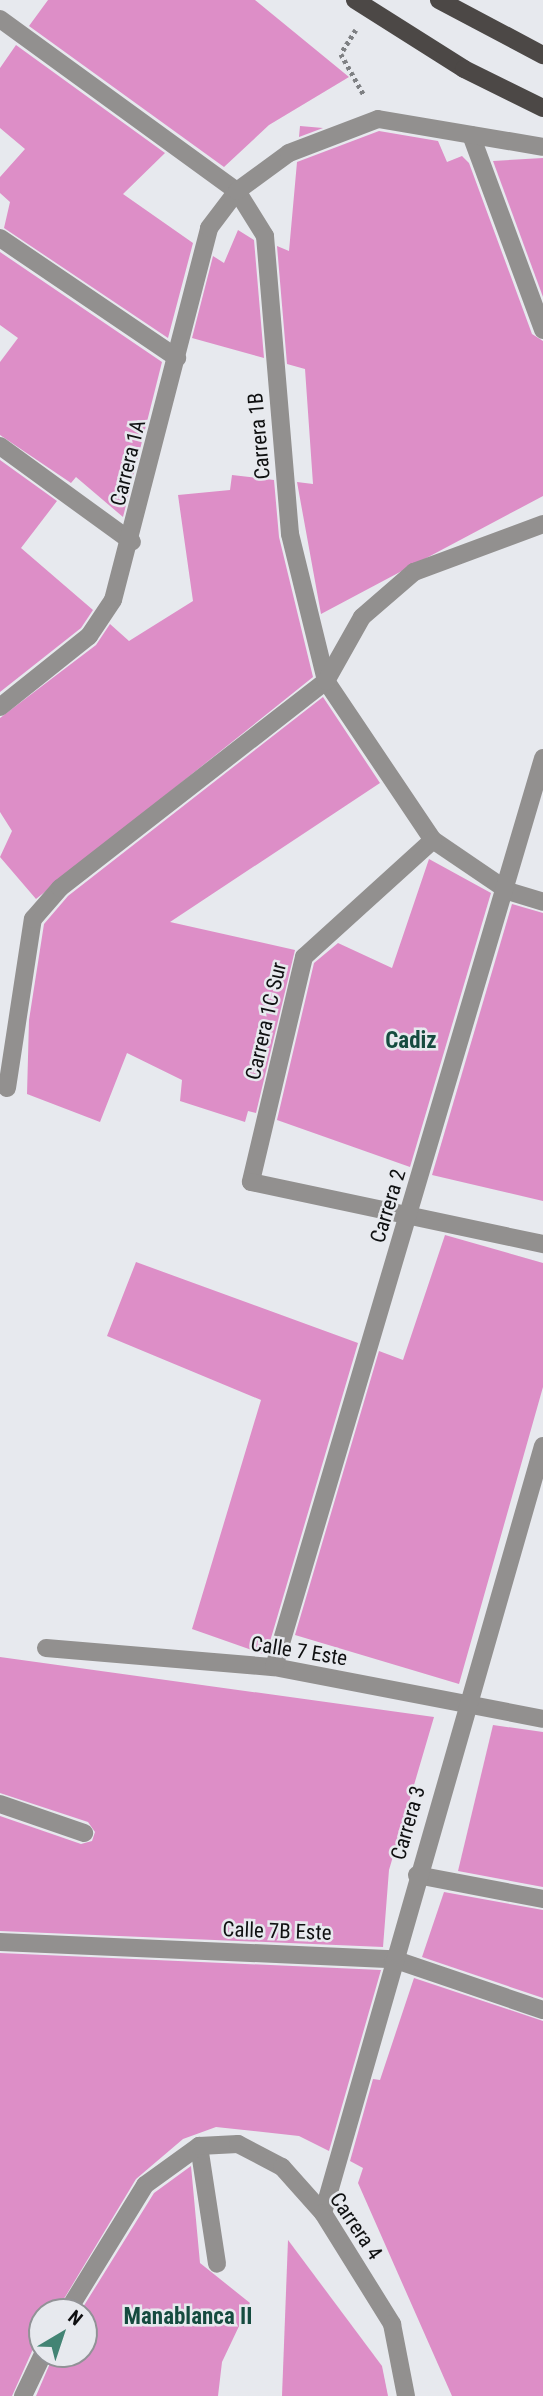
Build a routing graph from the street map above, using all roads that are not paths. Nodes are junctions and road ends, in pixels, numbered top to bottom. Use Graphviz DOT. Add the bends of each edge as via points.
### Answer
graph roads {
  1 [pos="355,0"];
  2 [pos="439,0"];
  3 [pos="0,19"];
  4 [pos="543,55"];
  5 [pos="543,108"];
  6 [pos="471,135"];
  7 [pos="543,147"];
  8 [pos="237,191"];
  9 [pos="0,238"];
  10 [pos="543,330"];
  11 [pos="177,358"];
  12 [pos="0,446"];
  13 [pos="543,524"];
  14 [pos="132,542"];
  15 [pos="326,681"];
  16 [pos="0,707"];
  17 [pos="543,758"];
  18 [pos="433,840"];
  19 [pos="508,891"];
  20 [pos="543,902"];
  21 [pos="7,1088"];
  22 [pos="408,1217"];
  23 [pos="543,1244"];
  24 [pos="543,1446"];
  25 [pos="46,1648"];
  26 [pos="274,1667"];
  27 [pos="465,1702"];
  28 [pos="543,1719"];
  29 [pos="0,1804"];
  30 [pos="84,1833"];
  31 [pos="416,1875"];
  32 [pos="543,1899"];
  33 [pos="0,1942"];
  34 [pos="393,1959"];
  35 [pos="543,2010"];
  36 [pos="201,2146"];
  37 [pos="323,2213"];
  38 [pos="216,2264"];
  39 [pos="76,2298"];
  40 [pos="36,2368"];
  41 [pos="23,2396"];
  42 [pos="406,2396"];
  1 -- 5 [label="main road" via="464,69"];
  2 -- 4 [label="main road"];
  3 -- 8 [label="street"];
  6 -- 7 [label="street"];
  6 -- 8 [label="street, Carrera 1A" via="378,119 289,153"];
  6 -- 10 [label="street"];
  8 -- 11 [label="street, Carrera 1A" via="209,228"];
  8 -- 15 [label="street, Carrera 1B" via="265,236 290,534"];
  9 -- 11 [label="street"];
  11 -- 14 [label="street, Carrera 1A"];
  12 -- 14 [label="street"];
  13 -- 15 [label="street" via="414,572 362,617"];
  14 -- 16 [label="street, Carrera 1A" via="113,600 89,636"];
  15 -- 18 [label="street, Carrera 1B"];
  15 -- 21 [label="street" via="60,888 33,919"];
  17 -- 19 [label="street, Carrera 2"];
  18 -- 19 [label="street, Carrera 1B"];
  18 -- 22 [label="street, Carrera 1C Sur" via="304,957 251,1182"];
  19 -- 20 [label="street, Carrera 1B"];
  19 -- 22 [label="street, Carrera 2"];
  22 -- 23 [label="street"];
  22 -- 26 [label="street, Carrera 2"];
  24 -- 27 [label="street, Carrera 3"];
  25 -- 26 [label="street, Calle 7 Este"];
  26 -- 27 [label="street, Calle 7 Este"];
  27 -- 28 [label="street, Calle 7 Este"];
  27 -- 31 [label="street, Carrera 3"];
  29 -- 30 [label="street"];
  31 -- 32 [label="street"];
  31 -- 34 [label="street, Carrera 3"];
  33 -- 34 [label="street, Calle 7B Este"];
  34 -- 35 [label="street, Calle 7B Este"];
  34 -- 37 [label="street, Carrera 3"];
  36 -- 37 [label="street, Carrera 4" via="238,2144 282,2167"];
  36 -- 38 [label="street"];
  36 -- 39 [label="street" via="145,2185"];
  37 -- 42 [label="street, Carrera 4" via="392,2324"];
  40 -- 41 [label="street"];
}
